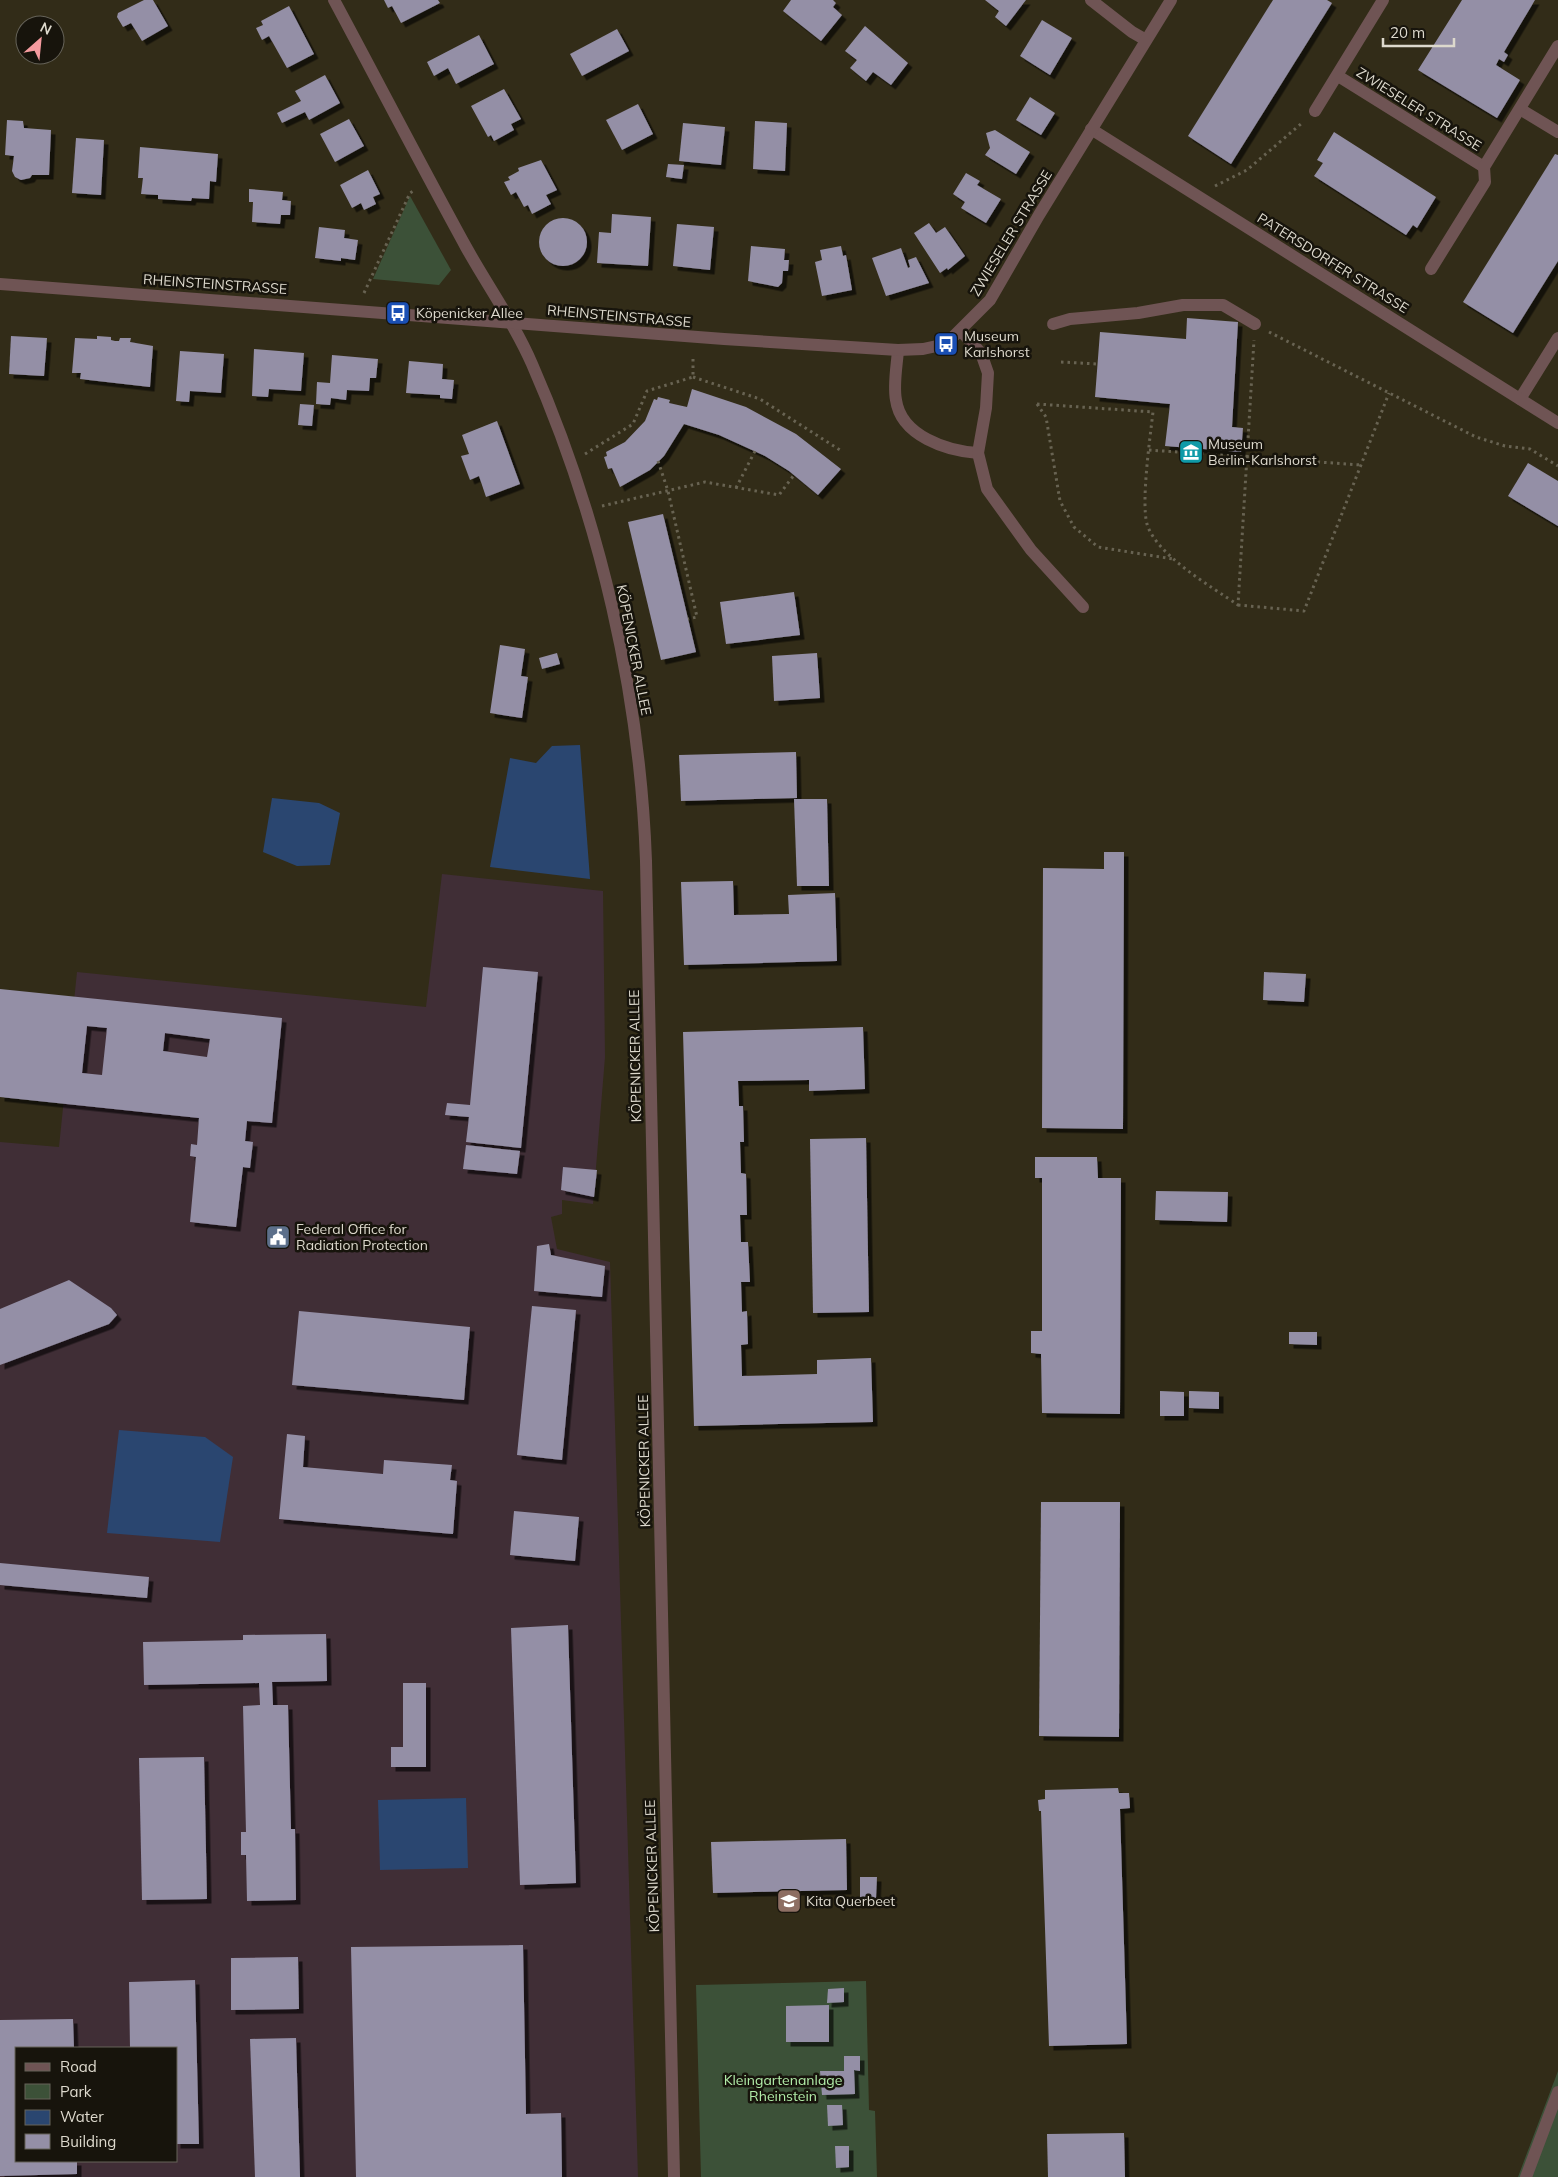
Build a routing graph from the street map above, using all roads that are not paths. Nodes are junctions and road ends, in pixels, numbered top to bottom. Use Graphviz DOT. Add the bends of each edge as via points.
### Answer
graph roads {
  1 [pos="334,0"];
  2 [pos="1091,0"];
  3 [pos="1171,0"];
  4 [pos="1383,0"];
  5 [pos="1146,40"];
  6 [pos="1558,46"];
  7 [pos="1338,76"];
  8 [pos="1520,109"];
  9 [pos="1315,111"];
  10 [pos="1091,129"];
  11 [pos="1558,132"];
  12 [pos="1484,167"];
  13 [pos="1431,269"];
  14 [pos="0,284"];
  15 [pos="509,322"];
  16 [pos="1052,324"];
  17 [pos="1255,324"];
  18 [pos="961,331"];
  19 [pos="1558,338"];
  20 [pos="898,350"];
  21 [pos="1520,399"];
  22 [pos="1558,423"];
  23 [pos="978,453"];
  24 [pos="1083,607"];
  25 [pos="1558,2092"];
  26 [pos="674,2177"];
  27 [pos="1526,2177"];
  1 -- 15 [label="street, KÖPENICKER ALLEE"];
  2 -- 5 [label="street"];
  3 -- 5 [label="street, ZWIESELER STRASSE"];
  4 -- 7 [label="street, ZWIESELER STRASSE"];
  5 -- 10 [label="street, ZWIESELER STRASSE"];
  6 -- 8 [label="street, ZWIESELER STRASSE"];
  7 -- 9 [label="street, ZWIESELER STRASSE"];
  7 -- 12 [label="street, ZWIESELER STRASSE"];
  8 -- 11 [label="street"];
  8 -- 12 [label="street, ZWIESELER STRASSE"];
  10 -- 18 [label="street, ZWIESELER STRASSE" via="990,300"];
  10 -- 21 [label="street, PATERSDORFER STRASSE"];
  12 -- 13 [label="street, ZWIESELER STRASSE" via="1485,182"];
  14 -- 15 [label="street, RHEINSTEINSTRASSE"];
  15 -- 20 [label="street, RHEINSTEINSTRASSE"];
  15 -- 26 [label="street, KÖPENICKER ALLEE" via="532,364 587,510 616,634 642,778"];
  16 -- 17 [label="street" via="1183,305 1223,305"];
  18 -- 20 [label="street, RHEINSTEINSTRASSE" via="946,344"];
  18 -- 23 [label="street" via="980,353 988,374"];
  19 -- 21 [label="street"];
  20 -- 23 [label="street" via="896,401 906,425 927,439 957,451"];
  21 -- 22 [label="street, PATERSDORFER STRASSE"];
  23 -- 24 [label="street" via="987,489 1031,550"];
  25 -- 27 [label="street"];
}
